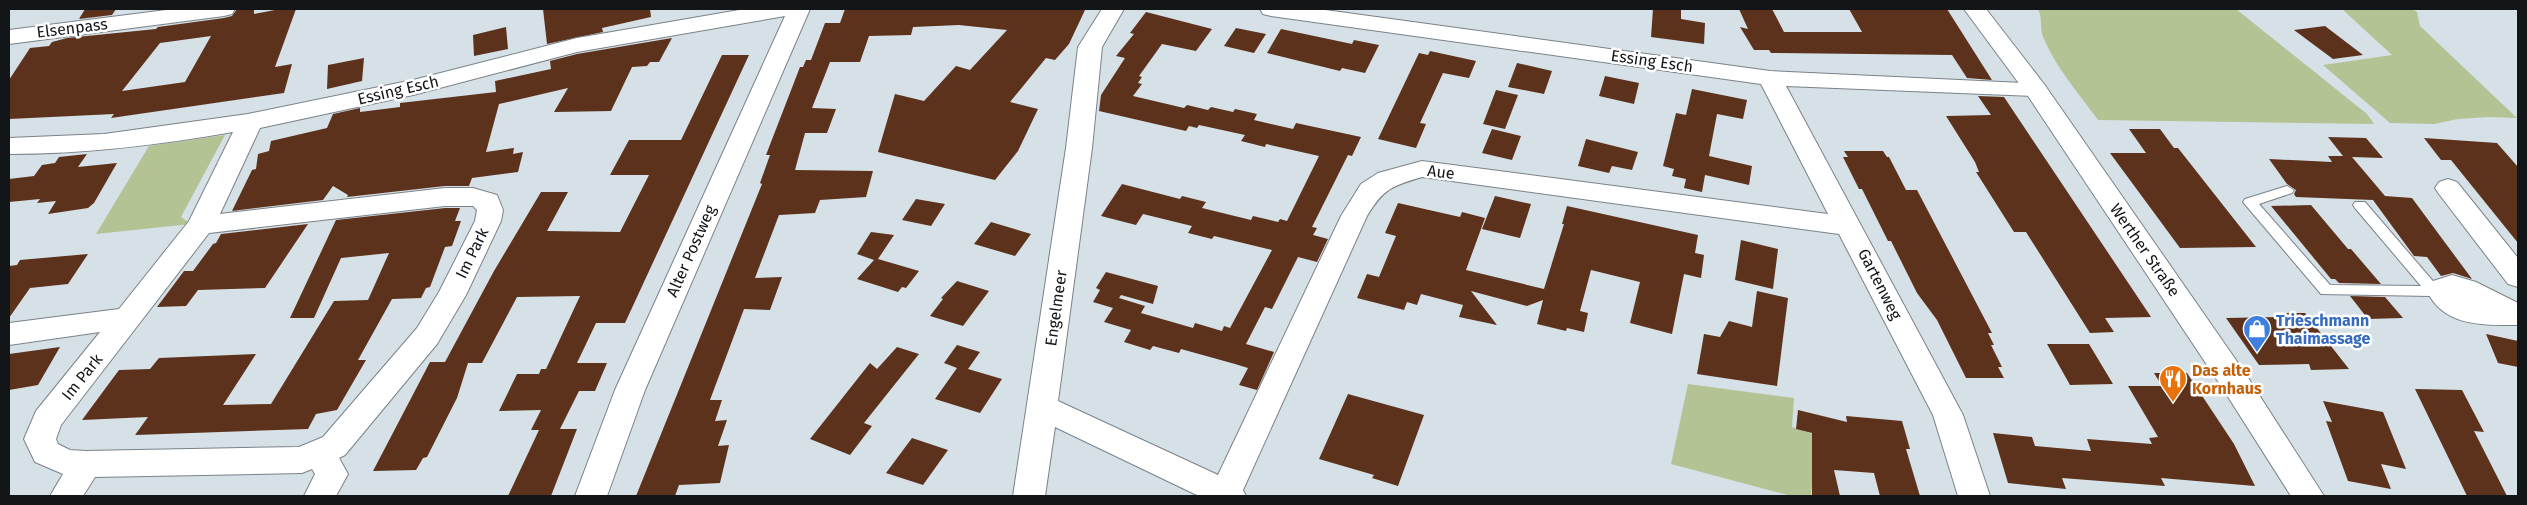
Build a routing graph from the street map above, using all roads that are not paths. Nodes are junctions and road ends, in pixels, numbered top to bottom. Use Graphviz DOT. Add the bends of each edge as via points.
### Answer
graph roads {
  1 [pos="224,9"];
  2 [pos="784,9"];
  3 [pos="799,9"];
  4 [pos="1113,9"];
  5 [pos="1271,9"];
  6 [pos="1975,9"];
  7 [pos="9,37"];
  8 [pos="1770,78"];
  9 [pos="2035,90"];
  10 [pos="250,122"];
  11 [pos="9,146"];
  12 [pos="2448,188"];
  13 [pos="2286,190"];
  14 [pos="2360,206"];
  15 [pos="201,224"];
  16 [pos="1850,226"];
  17 [pos="2518,278"];
  18 [pos="2437,293"];
  19 [pos="2518,315"];
  20 [pos="129,318"];
  21 [pos="9,334"];
  22 [pos="1042,407"];
  23 [pos="319,453"];
  24 [pos="86,464"];
  25 [pos="1228,495"];
  26 [pos="66,496"];
  27 [pos="320,496"];
  28 [pos="591,496"];
  29 [pos="1029,496"];
  30 [pos="1974,496"];
  31 [pos="2308,496"];
  1 -- 7 [label="street, Elsenpass"];
  2 -- 10 [label="street, Essing Esch" via="576,45 388,93"];
  3 -- 28 [label="street, Alter Postweg" via="630,390"];
  4 -- 22 [label="street, Engelmeer" via="1090,48"];
  5 -- 8 [label="street, Essing Esch"];
  6 -- 9 [label="street, Werther Straße"];
  8 -- 9 [label="street, Essing Esch"];
  8 -- 16 [label="street, Gartenweg"];
  9 -- 31 [label="street, Werther Straße" via="2234,381"];
  10 -- 11 [label="street, Essing Esch" via="155,135"];
  10 -- 15 [label="street, Im Park"];
  12 -- 17 [label="street"];
  13 -- 18 [label="lane" via="2250,202 2326,290"];
  14 -- 18 [label="lane"];
  15 -- 20 [label="street, Im Park"];
  15 -- 23 [label="street, Im Park" via="445,196 488,201 488,222 452,295 427,336 334,446"];
  16 -- 25 [label="street, Aue" via="1422,169 1387,179 1370,190 1354,216"];
  16 -- 30 [label="street, Gartenweg" via="1948,415"];
  18 -- 19 [label="street" via="2463,310"];
  20 -- 21 [label="street"];
  20 -- 24 [label="street, Im Park" via="47,420 40,439 46,453 66,462"];
  22 -- 25 [label="street"];
  22 -- 29 [label="street, Engelmeer"];
  23 -- 24 [label="street, Im Park" via="302,460"];
  23 -- 27 [label="street" via="332,474"];
  24 -- 26 [label="street"];
}
